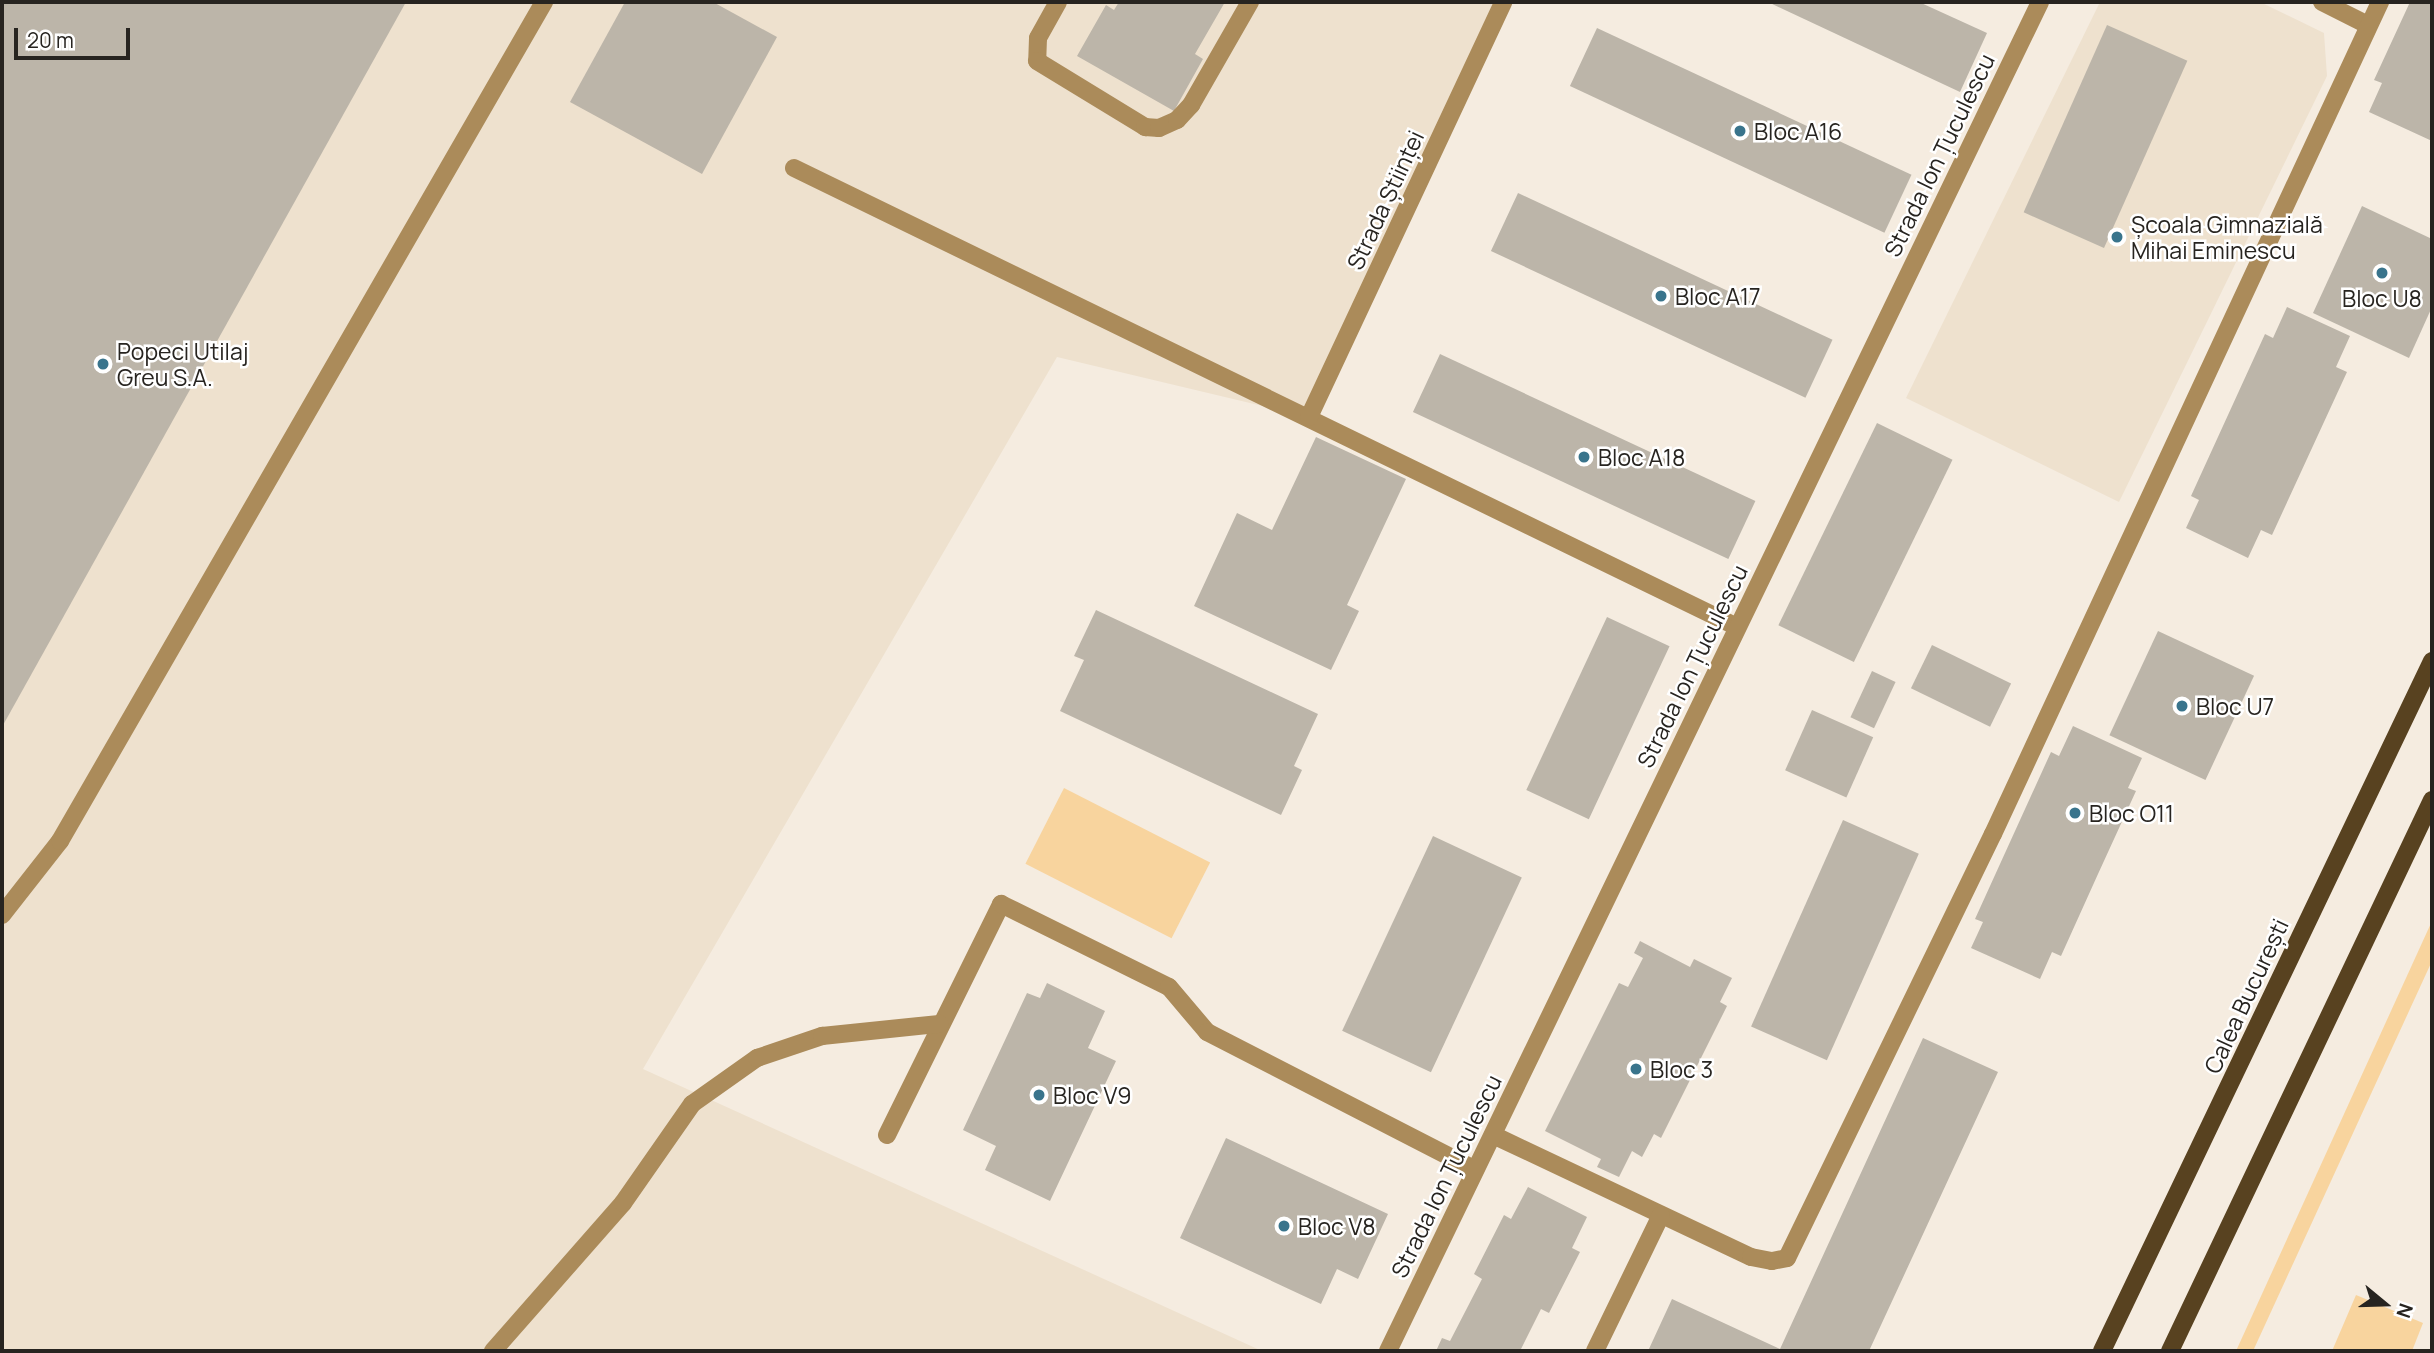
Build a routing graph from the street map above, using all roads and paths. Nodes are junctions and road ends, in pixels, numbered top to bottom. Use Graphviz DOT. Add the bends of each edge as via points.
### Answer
graph roads {
  1 [pos="544,2"];
  2 [pos="1058,2"];
  3 [pos="1250,2"];
  4 [pos="1503,2"];
  5 [pos="2040,2"];
  6 [pos="2322,2"];
  7 [pos="2380,2"];
  8 [pos="2368,25"];
  9 [pos="794,168"];
  10 [pos="1309,417"];
  11 [pos="1737,626"];
  12 [pos="2432,661"];
  13 [pos="2432,800"];
  14 [pos="2,915"];
  15 [pos="939,1024"];
  16 [pos="887,1135"];
  17 [pos="1493,1135"];
  18 [pos="1474,1169"];
  19 [pos="1661,1215"];
  20 [pos="493,1351"];
  21 [pos="1388,1351"];
  22 [pos="1595,1351"];
  23 [pos="2102,1351"];
  24 [pos="2170,1351"];
  1 -- 14 [label="street" via="61,841"];
  2 -- 3 [label="street" via="1038,38 1037,61 1145,128 1177,120 1191,105"];
  4 -- 10 [label="street, Strada Științei"];
  5 -- 11 [label="street, Strada Ion Țuculescu"];
  6 -- 8 [label="street"];
  7 -- 8 [label="street"];
  8 -- 19 [label="street" via="1993,834 1787,1258 1751,1257"];
  9 -- 10 [label="street"];
  10 -- 11 [label="street"];
  11 -- 17 [label="street, Strada Ion Țuculescu"];
  12 -- 23 [label="main road, Calea București"];
  13 -- 24 [label="main road"];
  15 -- 16 [label="street"];
  15 -- 18 [label="street" via="1001,904 1168,986 1207,1032"];
  15 -- 20 [label="street" via="822,1036 757,1058 692,1104 623,1203"];
  17 -- 18 [label="street, Strada Ion Țuculescu"];
  17 -- 19 [label="street"];
  18 -- 21 [label="street, Strada Ion Țuculescu"];
  19 -- 22 [label="street"];
}
